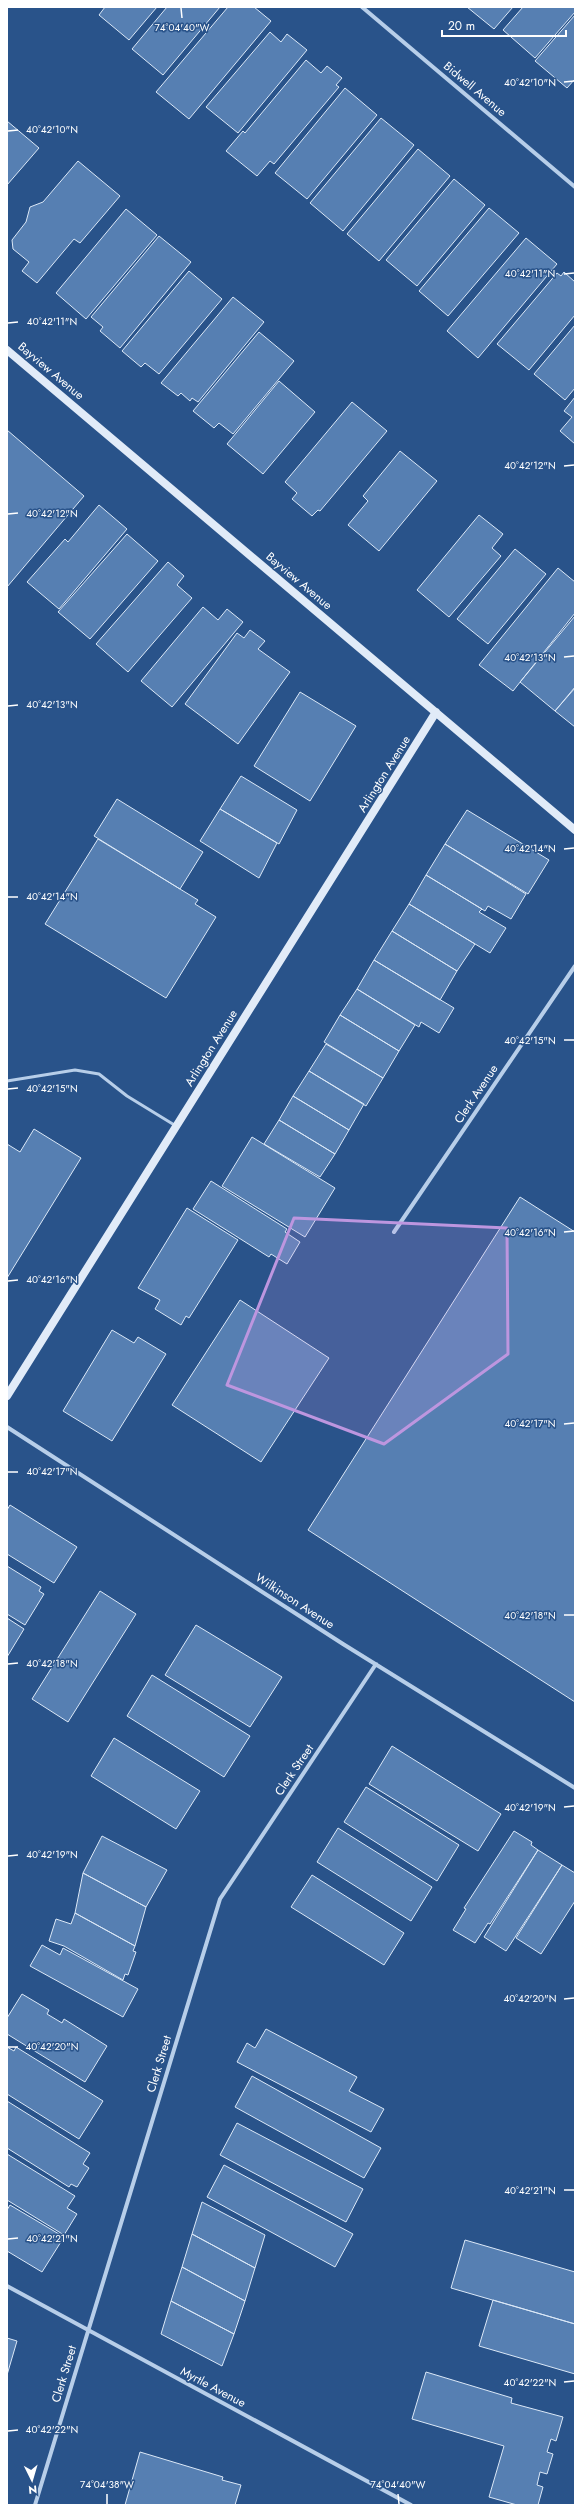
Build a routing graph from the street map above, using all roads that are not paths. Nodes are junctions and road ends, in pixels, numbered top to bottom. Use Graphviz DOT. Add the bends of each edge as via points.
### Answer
graph roads {
  1 [pos="362,7"];
  2 [pos="575,187"];
  3 [pos="7,350"];
  4 [pos="436,712"];
  5 [pos="575,830"];
  6 [pos="575,966"];
  7 [pos="7,1081"];
  8 [pos="176,1126"];
  9 [pos="394,1232"];
  10 [pos="7,1396"];
  11 [pos="7,1427"];
  12 [pos="376,1664"];
  13 [pos="575,1788"];
  14 [pos="7,2286"];
  15 [pos="88,2330"];
  16 [pos="35,2505"];
  17 [pos="411,2505"];
  1 -- 2 [label="street, Bidwell Avenue"];
  3 -- 4 [label="street, Bayview Avenue"];
  4 -- 5 [label="street, Bayview Avenue"];
  4 -- 8 [label="street, Arlington Avenue"];
  6 -- 9 [label="street, Clerk Avenue"];
  7 -- 8 [label="lane" via="75,1070 99,1074 128,1096"];
  8 -- 10 [label="street, Arlington Avenue"];
  11 -- 12 [label="street, Wilkinson Avenue"];
  12 -- 13 [label="street, Wilkinson Avenue"];
  12 -- 15 [label="street, Clerk Street" via="220,1900"];
  14 -- 15 [label="street, Myrtle Avenue"];
  15 -- 16 [label="street, Clerk Street"];
  15 -- 17 [label="street, Myrtle Avenue"];
}
